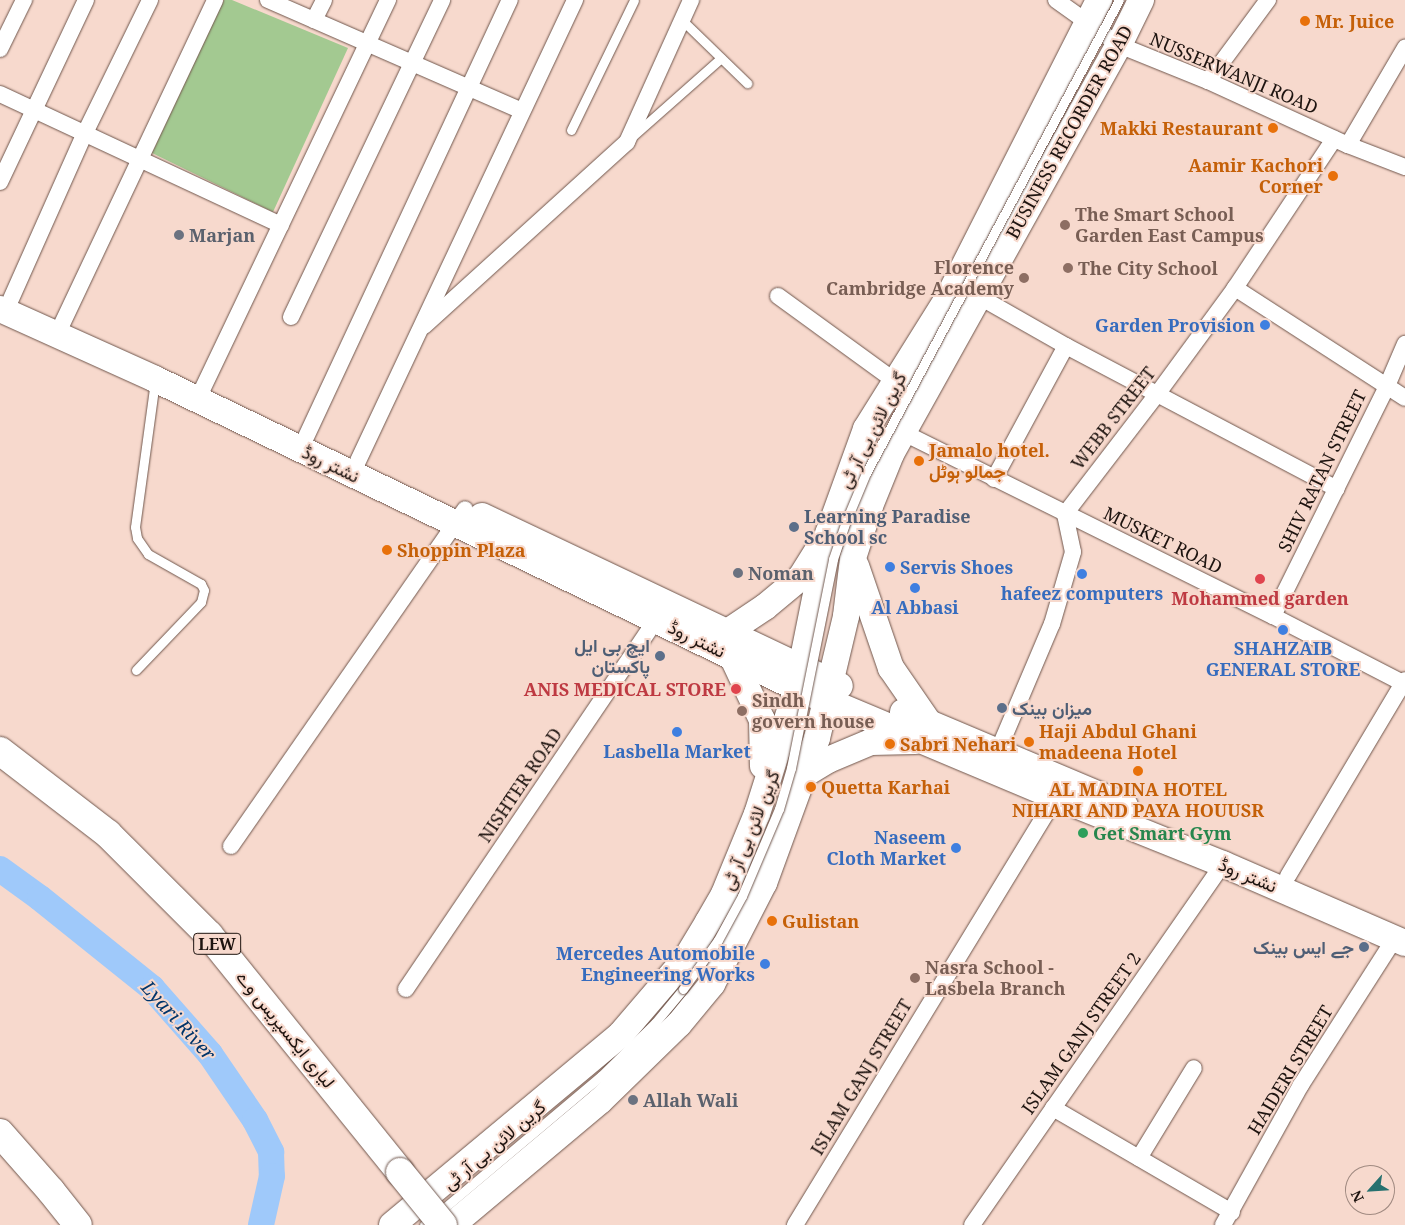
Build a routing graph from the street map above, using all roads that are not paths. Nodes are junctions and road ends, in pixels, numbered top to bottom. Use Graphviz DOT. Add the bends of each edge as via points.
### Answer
graph roads {
  1 [pos="24,0"];
  2 [pos="86,0"];
  3 [pos="150,0"];
  4 [pos="215,0"];
  5 [pos="268,0"];
  6 [pos="324,0"];
  7 [pos="388,0"];
  8 [pos="442,0"];
  9 [pos="510,0"];
  10 [pos="574,0"];
  11 [pos="634,0"];
  12 [pos="691,0"];
  13 [pos="1056,0"];
  14 [pos="1119,0"];
  15 [pos="1141,0"];
  16 [pos="1268,0"];
  17 [pos="1093,11"];
  18 [pos="314,20"];
  19 [pos="682,20"];
  20 [pos="367,44"];
  21 [pos="1118,46"];
  22 [pos="1405,48"];
  23 [pos="0,49"];
  24 [pos="721,58"];
  25 [pos="412,63"];
  26 [pos="1208,82"];
  27 [pos="747,83"];
  28 [pos="469,88"];
  29 [pos="0,94"];
  30 [pos="32,110"];
  31 [pos="522,111"];
  32 [pos="571,130"];
  33 [pos="84,135"];
  34 [pos="626,142"];
  35 [pos="1341,142"];
  36 [pos="140,160"];
  37 [pos="1405,167"];
  38 [pos="0,182"];
  39 [pos="281,225"];
  40 [pos="1235,288"];
  41 [pos="778,296"];
  42 [pos="978,296"];
  43 [pos="4,301"];
  44 [pos="291,317"];
  45 [pos="62,324"];
  46 [pos="419,331"];
  47 [pos="1405,344"];
  48 [pos="1066,346"];
  49 [pos="155,379"];
  50 [pos="895,381"];
  51 [pos="1387,386"];
  52 [pos="202,390"];
  53 [pos="1158,393"];
  54 [pos="1405,398"];
  55 [pos="902,432"];
  56 [pos="306,437"];
  57 [pos="358,461"];
  58 [pos="994,478"];
  59 [pos="1337,489"];
  60 [pos="1065,514"];
  61 [pos="460,516"];
  62 [pos="828,534"];
  63 [pos="854,558"];
  64 [pos="661,612"];
  65 [pos="1273,616"];
  66 [pos="729,644"];
  67 [pos="136,670"];
  68 [pos="798,678"];
  69 [pos="1404,683"];
  70 [pos="828,690"];
  71 [pos="926,732"];
  72 [pos="0,751"];
  73 [pos="998,751"];
  74 [pos="803,775"];
  75 [pos="1056,797"];
  76 [pos="757,814"];
  77 [pos="231,846"];
  78 [pos="1223,864"];
  79 [pos="1288,876"];
  80 [pos="1402,936"];
  81 [pos="406,989"];
  82 [pos="1194,1068"];
  83 [pos="1053,1108"];
  84 [pos="0,1134"];
  85 [pos="1139,1158"];
  86 [pos="1228,1218"];
  87 [pos="78,1225"];
  88 [pos="392,1225"];
  89 [pos="424,1225"];
  90 [pos="443,1225"];
  91 [pos="452,1225"];
  92 [pos="795,1225"];
  93 [pos="972,1225"];
  1 -- 23 [label="street"];
  2 -- 30 [label="street"];
  3 -- 33 [label="street"];
  4 -- 36 [label="street"];
  5 -- 18 [label="street"];
  6 -- 18 [label="street"];
  7 -- 20 [label="street"];
  8 -- 25 [label="street"];
  9 -- 28 [label="street"];
  10 -- 31 [label="street"];
  11 -- 32 [label="lane"];
  12 -- 19 [label="street"];
  13 -- 17 [label="street, NUSSERWANJI ROAD"];
  14 -- 89 [label="lane, گرین لائن بی آر ٹی, bridge" via="855,498 833,559 786,789 758,863 718,940 683,989 622,1057"];
  15 -- 21 [label="main road, BUSINESS RECORDER ROAD"];
  16 -- 26 [label="street"];
  17 -- 21 [label="street, NUSSERWANJI ROAD"];
  17 -- 50 [label="main road, BUSINESS RECORDER ROAD" via="949,296"];
  18 -- 20 [label="street"];
  19 -- 24 [label="lane"];
  19 -- 34 [label="street"];
  20 -- 25 [label="street"];
  20 -- 39 [label="street"];
  21 -- 26 [label="street, NUSSERWANJI ROAD"];
  21 -- 42 [label="main road, BUSINESS RECORDER ROAD"];
  22 -- 35 [label="street, WEBB STREET"];
  24 -- 27 [label="lane"];
  24 -- 34 [label="lane"];
  25 -- 28 [label="street"];
  25 -- 44 [label="street"];
  26 -- 35 [label="street, NUSSERWANJI ROAD"];
  28 -- 31 [label="street"];
  28 -- 56 [label="street"];
  29 -- 30 [label="street"];
  30 -- 33 [label="street"];
  30 -- 38 [label="street"];
  31 -- 46 [label="street"];
  33 -- 36 [label="street"];
  33 -- 43 [label="street"];
  34 -- 46 [label="street"];
  35 -- 37 [label="street, NUSSERWANJI ROAD"];
  35 -- 40 [label="street, WEBB STREET"];
  36 -- 39 [label="street"];
  36 -- 45 [label="street"];
  39 -- 52 [label="street"];
  40 -- 51 [label="street"];
  40 -- 53 [label="street, WEBB STREET"];
  41 -- 50 [label="street"];
  42 -- 48 [label="street"];
  42 -- 55 [label="main road, BUSINESS RECORDER ROAD"];
  43 -- 45 [label="main road, نشتر روڈ"];
  43 -- 49 [label="main road, نشتر روڈ"];
  45 -- 52 [label="main road, نشتر روڈ"];
  46 -- 57 [label="street"];
  47 -- 51 [label="street, SHIV RATAN STREET"];
  48 -- 53 [label="street"];
  48 -- 58 [label="street"];
  49 -- 61 [label="main road, نشتر روڈ"];
  49 -- 67 [label="lane" via="135,527 137,538 148,554 201,584 204,590 201,602"];
  50 -- 62 [label="main road, BUSINESS RECORDER ROAD" via="866,429"];
  51 -- 54 [label="street"];
  51 -- 59 [label="street, SHIV RATAN STREET"];
  52 -- 56 [label="main road, نشتر روڈ"];
  53 -- 59 [label="street"];
  53 -- 60 [label="street, WEBB STREET"];
  55 -- 58 [label="street, MUSKET ROAD"];
  55 -- 63 [label="main road, BUSINESS RECORDER ROAD" via="870,506"];
  56 -- 57 [label="main road, نشتر روڈ"];
  57 -- 61 [label="main road, نشتر روڈ"];
  58 -- 60 [label="street, MUSKET ROAD"];
  59 -- 65 [label="street, SHIV RATAN STREET"];
  60 -- 65 [label="street, MUSKET ROAD"];
  60 -- 73 [label="street" via="1073,552 1052,624"];
  61 -- 64 [label="main road, نشتر روڈ"];
  61 -- 77 [label="street"];
  62 -- 66 [label="main road" via="801,577 765,607"];
  62 -- 68 [label="main road, BUSINESS RECORDER ROAD"];
  63 -- 70 [label="main road, BUSINESS RECORDER ROAD" via="846,616"];
  63 -- 71 [label="main road" via="891,668"];
  64 -- 66 [label="main road, نشتر روڈ"];
  64 -- 81 [label="street, NISHTER ROAD"];
  65 -- 69 [label="street, MUSKET ROAD"];
  66 -- 68 [label="main road, نشتر روڈ"];
  66 -- 76 [label="main road" via="762,720 764,759"];
  68 -- 70 [label="main road, نشتر روڈ"];
  68 -- 76 [label="main road, BUSINESS RECORDER ROAD"];
  69 -- 79 [label="street"];
  70 -- 71 [label="main road, نشتر روڈ"];
  70 -- 74 [label="main road, BUSINESS RECORDER ROAD" via="817,738"];
  71 -- 73 [label="main road, نشتر روڈ"];
  71 -- 74 [label="main road" via="871,742 828,760"];
  71 -- 75 [label="main road, نشتر روڈ"];
  72 -- 90 [label="highway, لیاری ایکسپریس وے / LEW, bridge" via="108,834 209,935"];
  73 -- 79 [label="main road, نشتر روڈ"];
  74 -- 91 [label="main road, BUSINESS RECORDER ROAD" via="764,883 712,984 679,1024 600,1101"];
  75 -- 78 [label="main road, نشتر روڈ"];
  75 -- 92 [label="street, ISLAM GANJ STREET"];
  76 -- 88 [label="main road, BUSINESS RECORDER ROAD" via="724,894 687,957 620,1034"];
  78 -- 80 [label="main road, نشتر روڈ"];
  78 -- 83 [label="street, ISLAM GANJ STREET 2"];
  79 -- 80 [label="main road, نشتر روڈ"];
  80 -- 86 [label="street, HAIDERI STREET" via="1301,1085"];
  82 -- 85 [label="street"];
  83 -- 85 [label="street"];
  83 -- 93 [label="street, ISLAM GANJ STREET 2"];
  84 -- 87 [label="highway"];
  85 -- 86 [label="street"];
}
